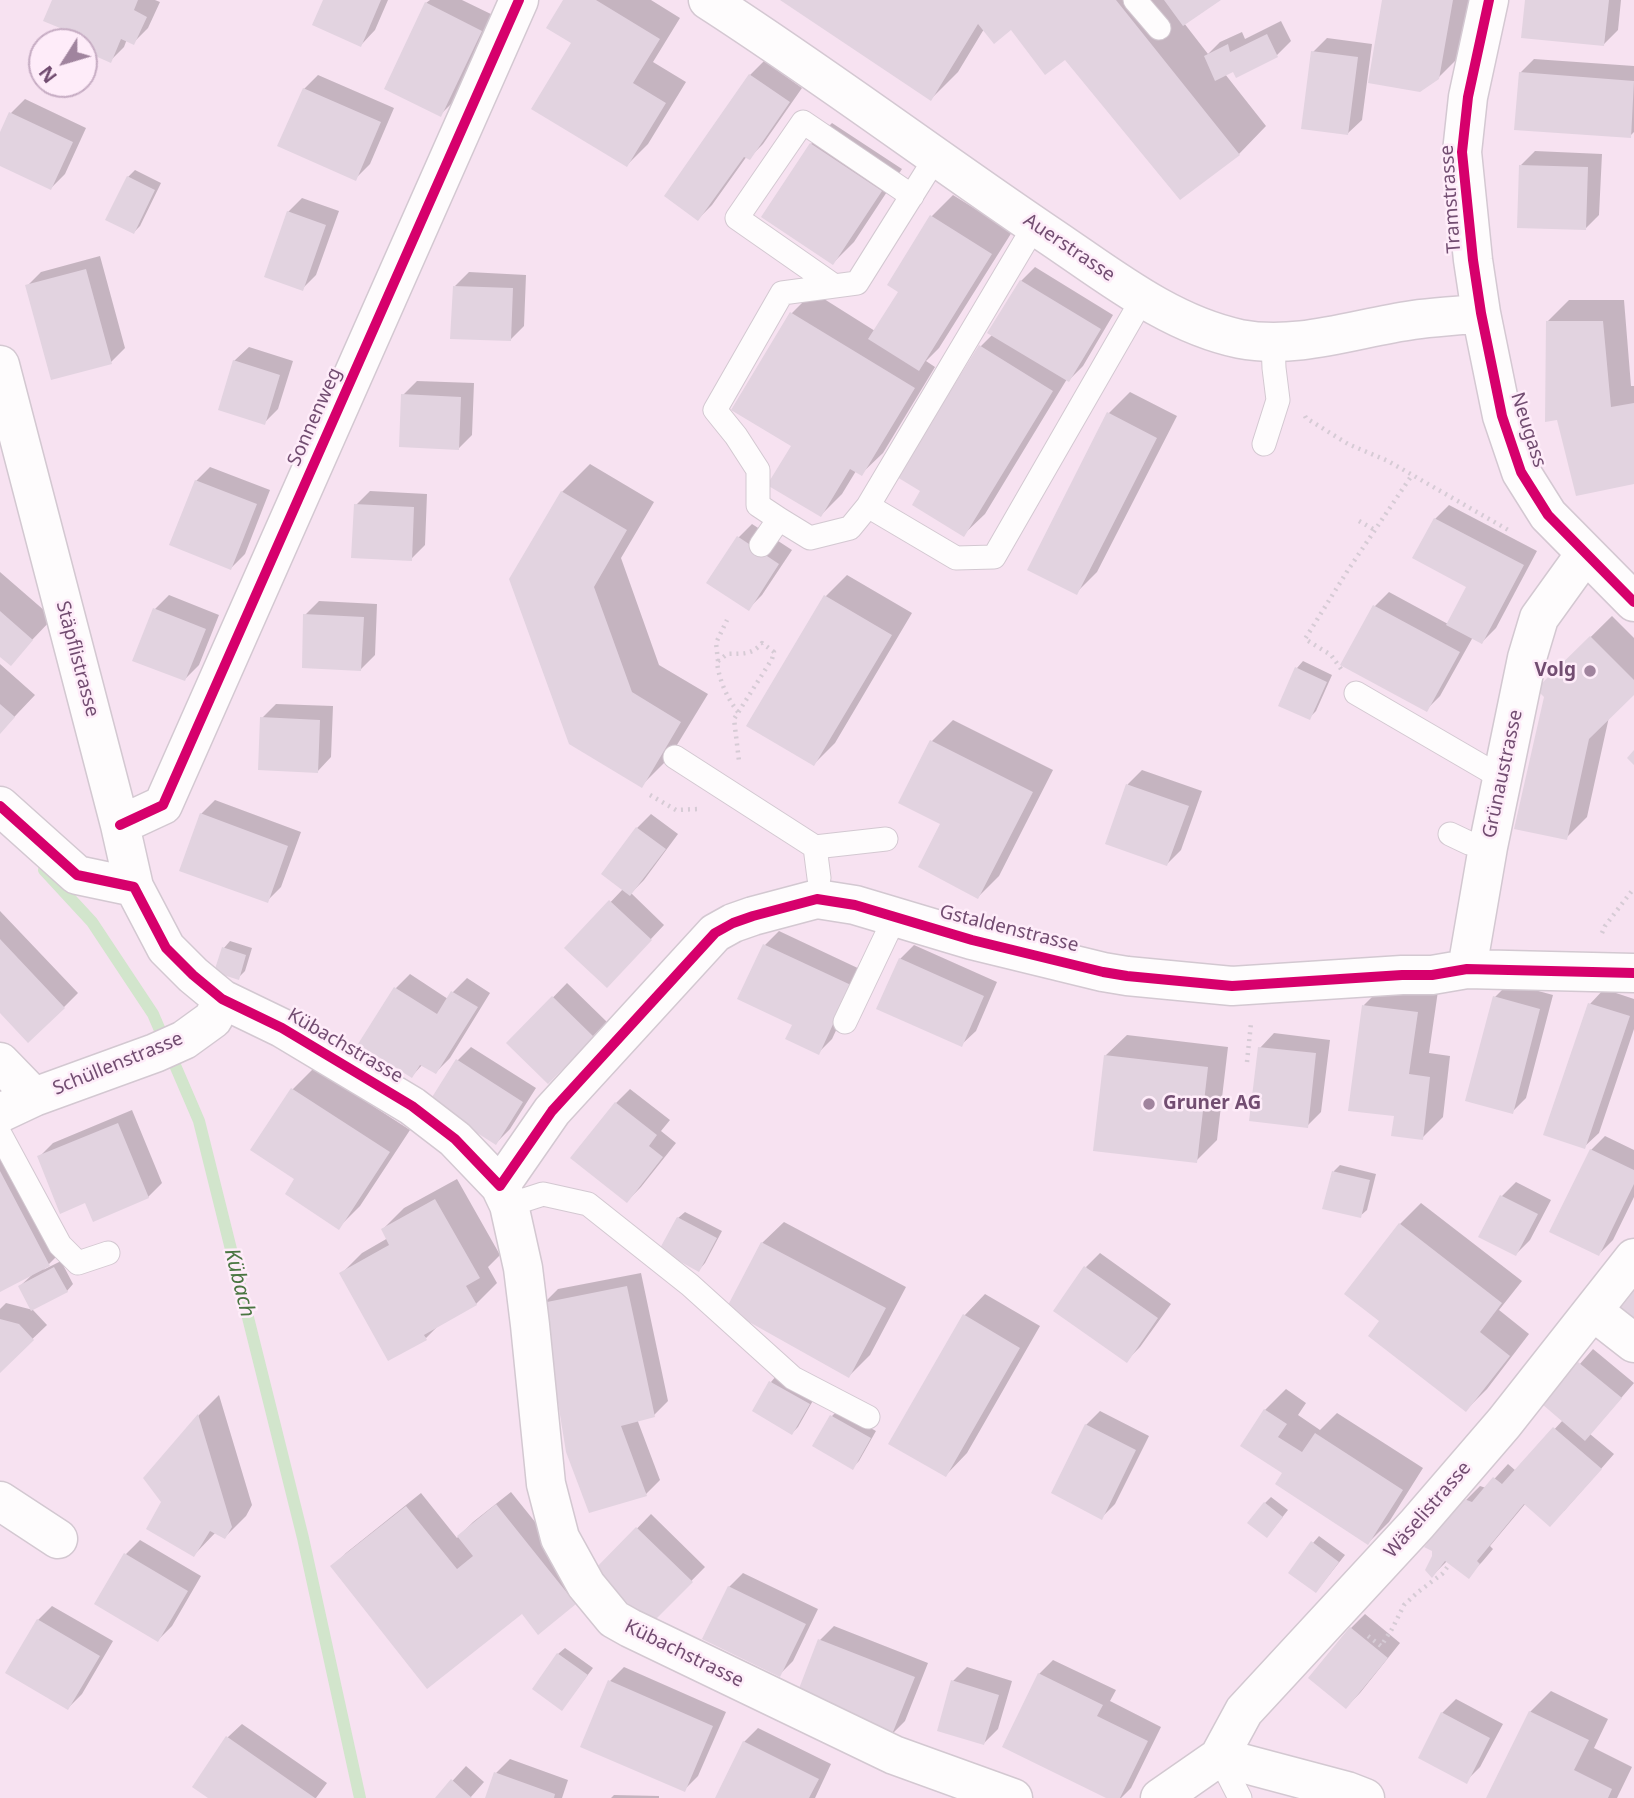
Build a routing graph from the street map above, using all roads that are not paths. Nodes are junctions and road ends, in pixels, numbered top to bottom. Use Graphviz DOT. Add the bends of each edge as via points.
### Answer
graph roads {
  1 [pos="519,0"];
  2 [pos="708,0"];
  3 [pos="1135,0"];
  4 [pos="1489,0"];
  5 [pos="1159,28"];
  6 [pos="936,157"];
  7 [pos="912,196"];
  8 [pos="1035,225"];
  9 [pos="833,285"];
  10 [pos="1143,298"];
  11 [pos="1481,313"];
  12 [pos="1273,342"];
  13 [pos="0,365"];
  14 [pos="1264,444"];
  15 [pos="868,506"];
  16 [pos="779,519"];
  17 [pos="761,545"];
  18 [pos="1585,554"];
  19 [pos="1634,602"];
  20 [pos="1356,693"];
  21 [pos="675,757"];
  22 [pos="1502,778"];
  23 [pos="0,806"];
  24 [pos="120,825"];
  25 [pos="1450,834"];
  26 [pos="886,839"];
  27 [pos="815,847"];
  28 [pos="1488,847"];
  29 [pos="819,878"];
  30 [pos="134,887"];
  31 [pos="895,917"];
  32 [pos="166,947"];
  33 [pos="1467,969"];
  34 [pos="1634,973"];
  35 [pos="222,999"];
  36 [pos="845,1022"];
  37 [pos="0,1062"];
  38 [pos="34,1097"];
  39 [pos="0,1113"];
  40 [pos="0,1134"];
  41 [pos="504,1195"];
  42 [pos="108,1253"];
  43 [pos="1634,1258"];
  44 [pos="1593,1311"];
  45 [pos="1634,1343"];
  46 [pos="868,1418"];
  47 [pos="0,1501"];
  48 [pos="58,1539"];
  49 [pos="1219,1757"];
  50 [pos="1013,1798"];
  51 [pos="1160,1798"];
  52 [pos="1240,1798"];
  53 [pos="1365,1798"];
  1 -- 24 [label="street, Sonnenweg" via="163,805"];
  2 -- 6 [label="street, Auerstrasse"];
  3 -- 5 [label="lane"];
  4 -- 11 [label="street, Tramstrasse" via="1468,97 1462,152"];
  6 -- 7 [label="lane"];
  6 -- 8 [label="street, Auerstrasse"];
  7 -- 9 [label="lane" via="857,283"];
  7 -- 9 [label="lane" via="803,122 737,218"];
  8 -- 10 [label="street, Auerstrasse"];
  8 -- 15 [label="lane"];
  9 -- 16 [label="lane" via="782,293 715,410 758,470 758,505"];
  10 -- 12 [label="street, Auerstrasse" via="1193,325 1241,339"];
  10 -- 15 [label="lane" via="994,557 956,558"];
  11 -- 12 [label="street, Auerstrasse"];
  11 -- 18 [label="street, Neugass" via="1502,416 1521,472 1548,515"];
  12 -- 14 [label="lane" via="1278,400"];
  13 -- 24 [label="street, Stäpflistrasse"];
  15 -- 16 [label="lane" via="850,528 810,538"];
  16 -- 17 [label="lane"];
  18 -- 19 [label="street, Neugass"];
  18 -- 22 [label="street, Grünaustrasse" via="1539,618"];
  20 -- 22 [label="lane"];
  21 -- 27 [label="lane"];
  22 -- 28 [label="street, Grünaustrasse"];
  23 -- 30 [label="street" via="77,875"];
  24 -- 30 [label="street, Stäpflistrasse"];
  25 -- 28 [label="lane"];
  26 -- 27 [label="lane"];
  27 -- 29 [label="lane"];
  28 -- 33 [label="street, Grünaustrasse"];
  30 -- 32 [label="street, Stäpflistrasse"];
  31 -- 33 [label="street, Gstaldenstrasse" via="1103,972 1232,986"];
  31 -- 36 [label="lane"];
  31 -- 41 [label="street, Gstaldenstrasse" via="817,899 753,916 715,933 552,1111"];
  32 -- 35 [label="street, Kübachstrasse"];
  33 -- 34 [label="street, Gstaldenstrasse"];
  35 -- 38 [label="street, Schüllenstrasse" via="213,1019 170,1047"];
  35 -- 41 [label="street, Kübachstrasse" via="282,1028 412,1106 455,1139"];
  37 -- 38 [label="street"];
  38 -- 39 [label="street, Schüllenstrasse"];
  40 -- 42 [label="lane" via="60,1245 78,1263"];
  41 -- 46 [label="lane" via="543,1194 588,1205 690,1285 793,1378"];
  41 -- 50 [label="street, Kübachstrasse" via="523,1268 546,1484 561,1538 586,1585 614,1619 894,1755"];
  43 -- 44 [label="street, Wäselistrasse"];
  44 -- 45 [label="street"];
  44 -- 49 [label="street, Wäselistrasse" via="1417,1524 1244,1711"];
  47 -- 48 [label="street"];
  49 -- 51 [label="street"];
  49 -- 52 [label="lane"];
  49 -- 53 [label="street"];
}
